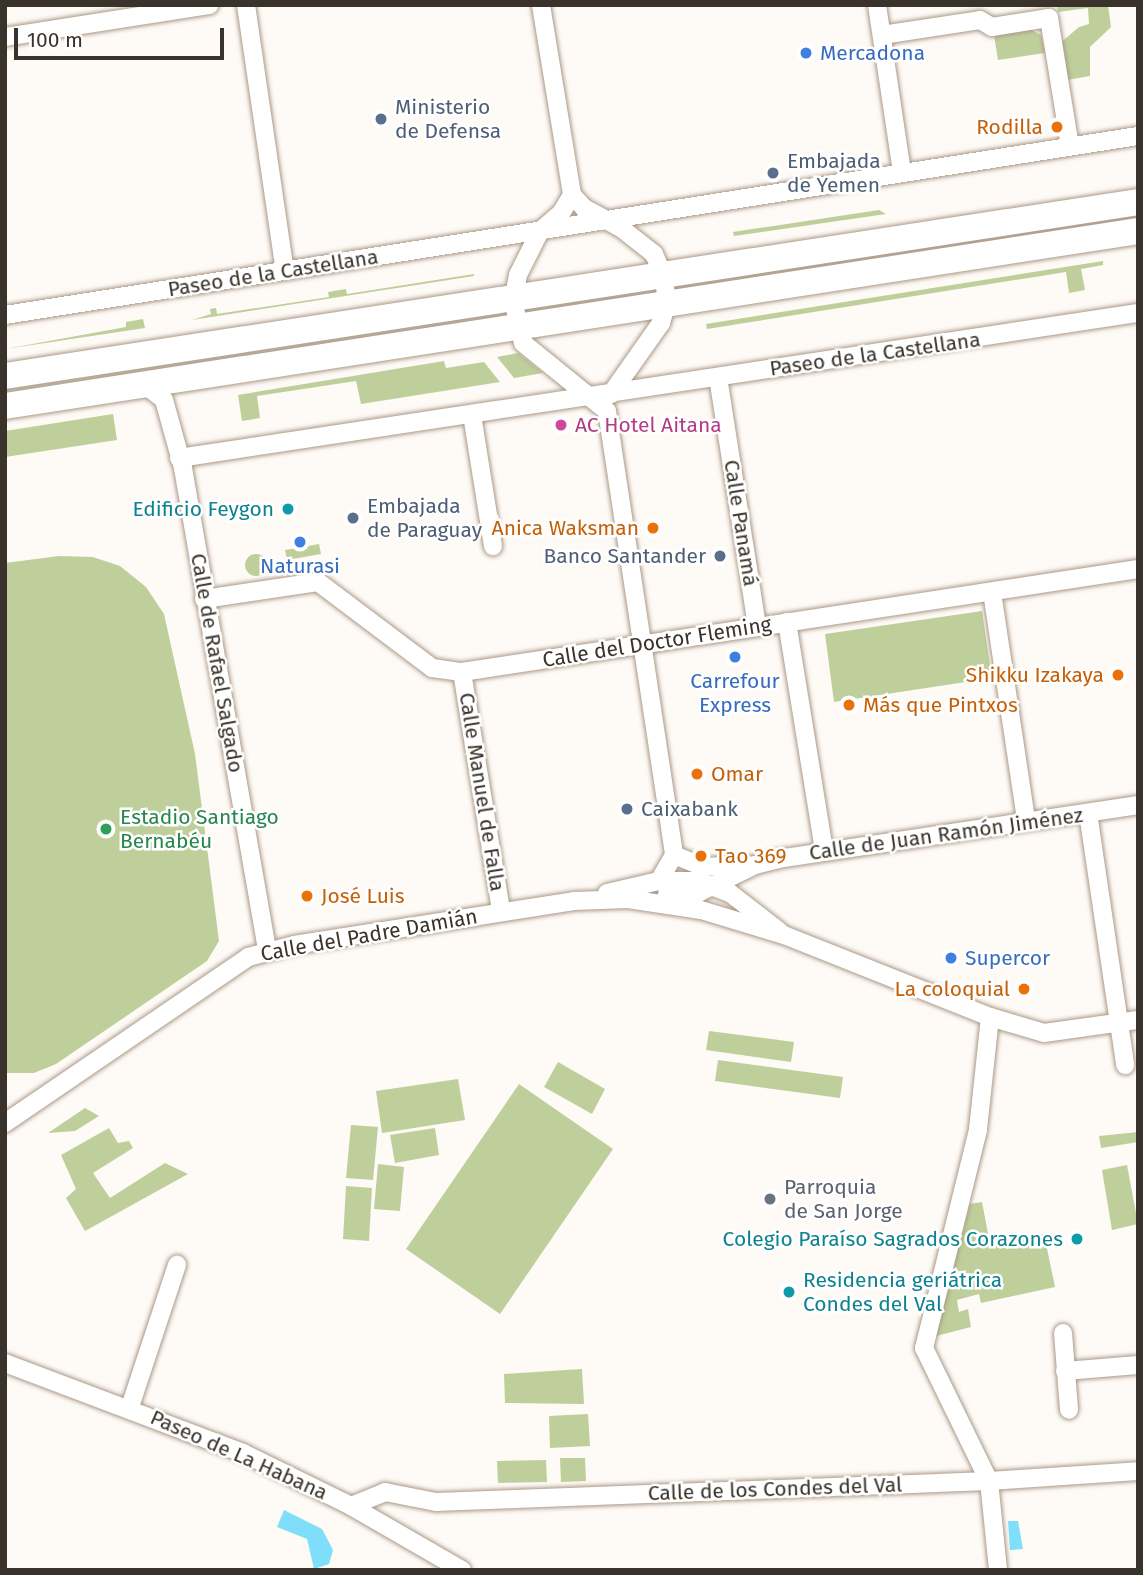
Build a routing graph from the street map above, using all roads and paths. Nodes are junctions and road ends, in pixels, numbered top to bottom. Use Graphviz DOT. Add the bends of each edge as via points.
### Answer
graph roads {
  1 [pos="210,5"];
  2 [pos="246,5"];
  3 [pos="541,5"];
  4 [pos="877,5"];
  5 [pos="882,35"];
  6 [pos="5,37"];
  7 [pos="1138,136"];
  8 [pos="1070,146"];
  9 [pos="902,172"];
  10 [pos="572,195"];
  11 [pos="1138,202"];
  12 [pos="607,223"];
  13 [pos="540,231"];
  14 [pos="1138,231"];
  15 [pos="285,271"];
  16 [pos="665,288"];
  17 [pos="513,300"];
  18 [pos="1138,313"];
  19 [pos="5,315"];
  20 [pos="518,328"];
  21 [pos="5,376"];
  22 [pos="718,377"];
  23 [pos="145,385"];
  24 [pos="603,396"];
  25 [pos="5,406"];
  26 [pos="472,415"];
  27 [pos="179,458"];
  28 [pos="493,546"];
  29 [pos="1138,569"];
  30 [pos="992,592"];
  31 [pos="204,599"];
  32 [pos="787,622"];
  33 [pos="757,626"];
  34 [pos="642,643"];
  35 [pos="462,672"];
  36 [pos="1138,805"];
  37 [pos="1088,813"];
  38 [pos="1026,819"];
  39 [pos="824,850"];
  40 [pos="674,855"];
  41 [pos="755,865"];
  42 [pos="659,881"];
  43 [pos="716,886"];
  44 [pos="628,899"];
  45 [pos="574,901"];
  46 [pos="501,911"];
  47 [pos="756,913"];
  48 [pos="784,935"];
  49 [pos="267,950"];
  50 [pos="990,1017"];
  51 [pos="1138,1020"];
  52 [pos="1118,1023"];
  53 [pos="1125,1065"];
  54 [pos="5,1123"];
  55 [pos="177,1265"];
  56 [pos="1063,1333"];
  57 [pos="5,1363"];
  58 [pos="1138,1365"];
  59 [pos="1065,1371"];
  60 [pos="130,1407"];
  61 [pos="1069,1410"];
  62 [pos="1138,1471"];
  63 [pos="989,1481"];
  64 [pos="412,1498"];
  65 [pos="351,1506"];
  66 [pos="390,1526"];
  67 [pos="431,1551"];
  68 [pos="432,1570"];
  69 [pos="462,1570"];
  70 [pos="998,1570"];
  1 -- 6 [label="street"];
  2 -- 15 [label="street"];
  3 -- 10 [label="street"];
  4 -- 5 [label="street"];
  5 -- 8 [label="street" via="980,20 992,27 1049,18"];
  5 -- 9 [label="street"];
  7 -- 8 [label="street, Paseo de la Castellana"];
  8 -- 9 [label="street, Paseo de la Castellana"];
  9 -- 12 [label="street, Paseo de la Castellana"];
  10 -- 12 [label="street"];
  10 -- 13 [label="street" via="561,213"];
  11 -- 16 [label="highway"];
  12 -- 13 [label="street, Paseo de la Castellana"];
  12 -- 16 [label="street" via="621,228 654,254"];
  13 -- 15 [label="street, Paseo de la Castellana"];
  13 -- 17 [label="street" via="518,275"];
  14 -- 16 [label="highway"];
  15 -- 19 [label="street, Paseo de la Castellana"];
  16 -- 17 [label="highway"];
  16 -- 20 [label="highway"];
  16 -- 24 [label="street" via="661,323"];
  17 -- 20 [label="street"];
  17 -- 21 [label="highway"];
  18 -- 22 [label="street, Paseo de la Castellana"];
  20 -- 23 [label="highway"];
  20 -- 24 [label="street" via="523,343"];
  22 -- 24 [label="street, Paseo de la Castellana"];
  22 -- 33 [label="street, Calle Panamá"];
  23 -- 25 [label="highway"];
  23 -- 27 [label="street" via="164,401"];
  24 -- 26 [label="street, Paseo de la Castellana"];
  24 -- 34 [label="street"];
  26 -- 27 [label="street, Paseo de la Castellana"];
  26 -- 28 [label="street"];
  27 -- 31 [label="street, Calle de Rafael Salgado"];
  29 -- 30 [label="street, Calle del Doctor Fleming"];
  30 -- 32 [label="street, Calle del Doctor Fleming"];
  30 -- 38 [label="street"];
  31 -- 35 [label="street, Calle del Doctor Fleming" via="318,582 432,668"];
  31 -- 49 [label="street, Calle de Rafael Salgado"];
  32 -- 33 [label="street, Calle del Doctor Fleming"];
  32 -- 39 [label="street"];
  33 -- 34 [label="street, Calle del Doctor Fleming"];
  34 -- 35 [label="street, Calle del Doctor Fleming"];
  34 -- 40 [label="street"];
  35 -- 46 [label="street, Calle Manuel de Falla"];
  36 -- 37 [label="street, Calle de Juan Ramón Jiménez"];
  37 -- 38 [label="street, Calle de Juan Ramón Jiménez"];
  37 -- 52 [label="street"];
  38 -- 39 [label="street, Calle de Juan Ramón Jiménez"];
  39 -- 41 [label="street, Calle de Juan Ramón Jiménez"];
  40 -- 41 [label="street" via="703,867"];
  40 -- 42 [label="street"];
  41 -- 43 [label="street, Calle del Padre Damián"];
  41 -- 47 [label="street" via="746,887"];
  42 -- 43 [label="street, Calle del Padre Damián" via="686,879"];
  42 -- 45 [label="street, Calle del Padre Damián"];
  43 -- 44 [label="street, Calle del Padre Damián" via="694,893"];
  43 -- 47 [label="street, Calle del Padre Damián"];
  44 -- 45 [label="street, Calle del Padre Damián"];
  44 -- 48 [label="street, Calle del Padre Damián" via="678,904"];
  45 -- 46 [label="street, Calle del Padre Damián"];
  46 -- 49 [label="street, Calle del Padre Damián"];
  47 -- 48 [label="street, Calle del Padre Damián"];
  48 -- 50 [label="street, Calle del Padre Damián"];
  49 -- 54 [label="street, Calle del Padre Damián" via="234,963"];
  50 -- 52 [label="street, Calle del Padre Damián" via="1044,1033"];
  50 -- 63 [label="street" via="978,1130 924,1348"];
  51 -- 52 [label="street, Calle del Padre Damián"];
  52 -- 53 [label="street"];
  55 -- 60 [label="street"];
  56 -- 59 [label="street"];
  57 -- 60 [label="street, Paseo de La Habana"];
  58 -- 59 [label="street"];
  59 -- 61 [label="street"];
  60 -- 65 [label="street, Paseo de La Habana" via="243,1453"];
  62 -- 63 [label="street, Calle de los Condes del Val"];
  63 -- 64 [label="street, Calle de los Condes del Val" via="436,1502"];
  63 -- 70 [label="street"];
  64 -- 65 [label="street, Calle de los Condes del Val" via="385,1492"];
  64 -- 66 [label="street" via="391,1506"];
  65 -- 66 [label="street, Paseo de La Habana"];
  66 -- 67 [label="street, Paseo de La Habana"];
  67 -- 68 [label="street"];
  67 -- 69 [label="street, Paseo de La Habana"];
}
